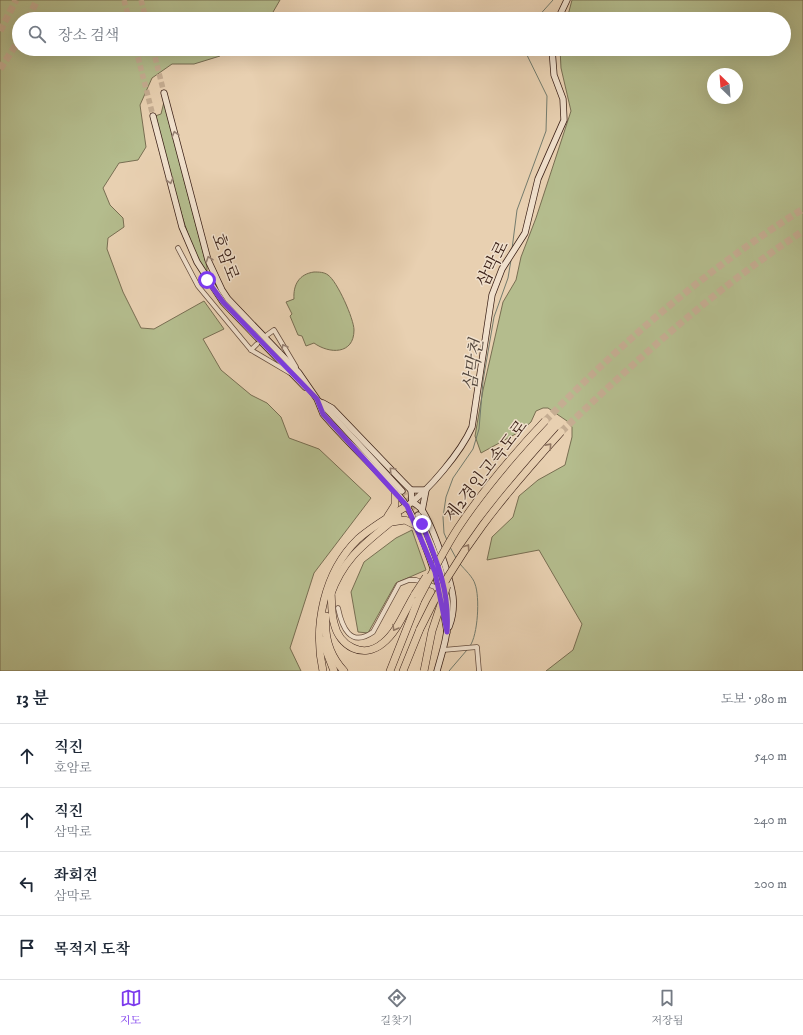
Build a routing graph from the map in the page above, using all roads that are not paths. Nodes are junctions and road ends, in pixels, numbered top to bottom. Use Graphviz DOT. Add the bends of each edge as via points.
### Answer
graph roads {
  1 [pos="567,0"];
  2 [pos="561,12"];
  3 [pos="553,56"];
  4 [pos="164,93"];
  5 [pos="153,116"];
  6 [pos="178,248"];
  7 [pos="267,336"];
  8 [pos="257,344"];
  9 [pos="251,350"];
  10 [pos="297,375"];
  11 [pos="317,399"];
  12 [pos="545,421"];
  13 [pos="561,432"];
  14 [pos="411,490"];
  15 [pos="426,490"];
  16 [pos="399,494"];
  17 [pos="409,504"];
  18 [pos="422,514"];
  19 [pos="412,517"];
  20 [pos="386,522"];
  21 [pos="415,525"];
  22 [pos="455,565"];
  23 [pos="332,592"];
  24 [pos="417,597"];
  25 [pos="441,598"];
  26 [pos="338,608"];
  27 [pos="321,620"];
  28 [pos="447,632"];
  29 [pos="443,650"];
  30 [pos="323,671"];
  31 [pos="334,671"];
  32 [pos="344,671"];
  33 [pos="390,671"];
  34 [pos="403,671"];
  35 [pos="424,671"];
  36 [pos="437,671"];
  37 [pos="479,671"];
  1 -- 2 [label="main road"];
  3 -- 15 [label="main road, 삼막로" via="554,75 564,105 564,120 538,179 525,233 507,261 492,295 472,427 462,447"];
  10 -- 4 [label="main road, 호암로, one-way" via="228,299 215,277 208,260"];
  5 -- 10 [label="main road, 호암로, one-way" via="182,226 197,262 223,302"];
  6 -- 9 [label="street" via="198,286"];
  10 -- 7 [label="street, one-way" via="274,330"];
  8 -- 9 [label="street"];
  9 -- 10 [label="street"];
  10 -- 11 [label="main road, 호암로"];
  14 -- 11 [label="main road, 호암로, one-way" via="332,408"];
  11 -- 16 [label="main road, 호암로" via="323,414"];
  12 -- 24 [label="highway, 제2경인고속도로, bridge" via="487,488 444,551"];
  22 -- 13 [label="highway, 제2경인고속도로, one-way, bridge" via="501,499"];
  14 -- 15 [label="main road"];
  14 -- 16 [label="main road"];
  14 -- 17 [label="main road"];
  15 -- 17 [label="main road, 삼막로"];
  15 -- 18 [label="main road"];
  16 -- 17 [label="main road, 호암로"];
  16 -- 20 [label="highway"];
  17 -- 18 [label="main road"];
  17 -- 19 [label="main road"];
  17 -- 20 [label="highway"];
  18 -- 19 [label="main road"];
  18 -- 28 [label="main road" via="444,581"];
  19 -- 21 [label="main road"];
  20 -- 21 [label="highway" via="405,520"];
  20 -- 23 [label="highway" via="351,556 339,574"];
  20 -- 27 [label="highway" via="359,539 341,560 329,584"];
  21 -- 25 [label="main road" via="435,572"];
  22 -- 34 [label="highway, 제2경인고속도로, bridge" via="420,629"];
  22 -- 35 [label="highway, bridge" via="436,618"];
  24 -- 23 [label="highway, one-way" via="391,636 380,646 364,651 350,648 339,636 333,619"];
  23 -- 32 [label="highway" via="326,614 326,633 332,654"];
  24 -- 33 [label="highway, 제2경인고속도로"];
  25 -- 26 [label="street" via="435,587 430,585 409,580 399,584 373,632 360,638 346,631"];
  25 -- 28 [label="main road"];
  27 -- 30 [label="highway" via="319,633"];
  27 -- 31 [label="highway" via="324,647"];
  28 -- 29 [label="main road"];
  29 -- 36 [label="main road"];
  29 -- 37 [label="street" via="477,647"];
}
